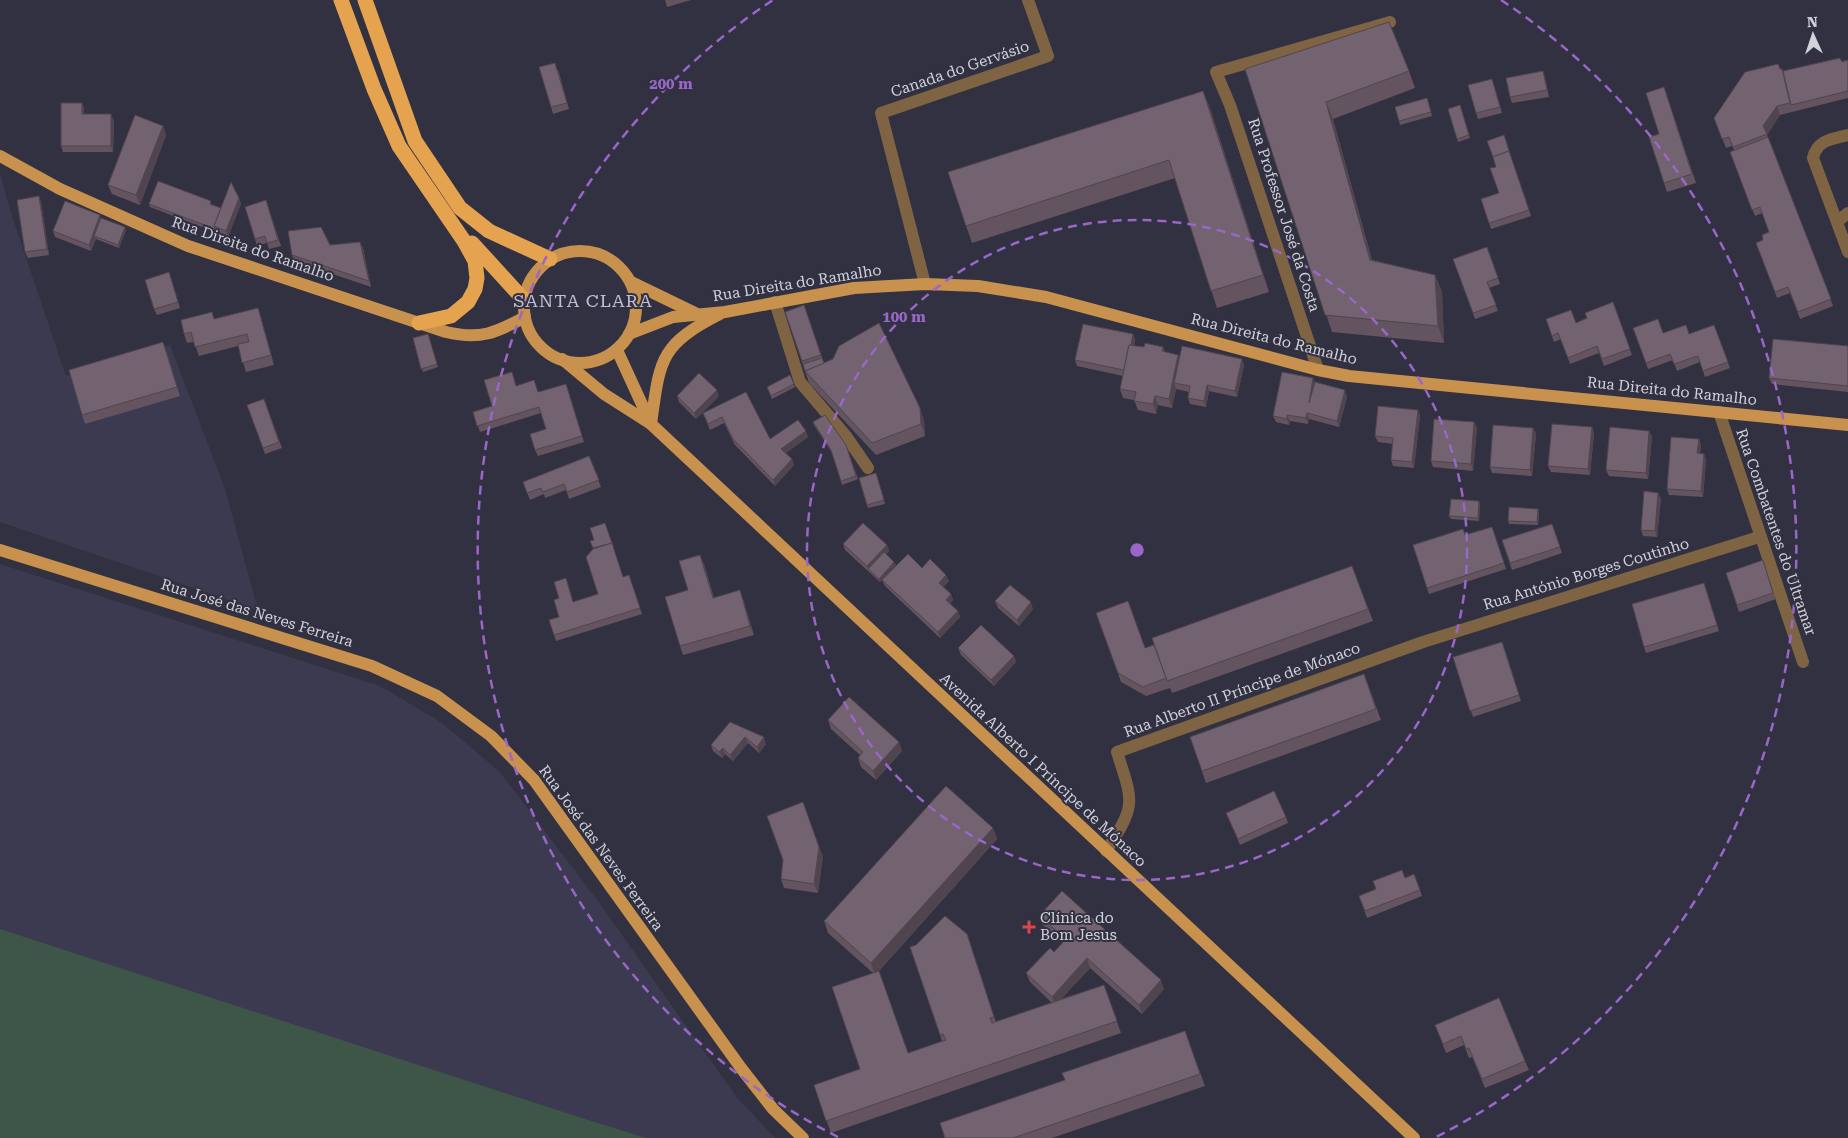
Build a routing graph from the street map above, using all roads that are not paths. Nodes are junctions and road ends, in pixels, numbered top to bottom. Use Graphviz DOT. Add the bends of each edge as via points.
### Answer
graph roads {
  1 [pos="341,0"];
  2 [pos="365,0"];
  3 [pos="1028,0"];
  4 [pos="1390,22"];
  5 [pos="1848,135"];
  6 [pos="0,156"];
  7 [pos="1848,213"];
  8 [pos="450,220"];
  9 [pos="1838,221"];
  10 [pos="1848,252"];
  11 [pos="550,259"];
  12 [pos="631,282"];
  13 [pos="925,284"];
  14 [pos="524,300"];
  15 [pos="775,302"];
  16 [pos="725,312"];
  17 [pos="697,314"];
  18 [pos="525,317"];
  19 [pos="420,323"];
  20 [pos="630,334"];
  21 [pos="617,350"];
  22 [pos="562,359"];
  23 [pos="1318,370"];
  24 [pos="1719,412"];
  25 [pos="651,424"];
  26 [pos="1848,425"];
  27 [pos="868,468"];
  28 [pos="1759,536"];
  29 [pos="0,550"];
  30 [pos="1423,642"];
  31 [pos="1803,662"];
  32 [pos="1106,851"];
  33 [pos="1399,1124"];
  34 [pos="804,1138"];
  35 [pos="1402,1138"];
  36 [pos="1414,1138"];
  1 -- 8 [label="highway" via="399,146"];
  2 -- 11 [label="highway" via="415,141 460,208 489,230"];
  3 -- 13 [label="street, Canada do Gervásio" via="1048,56 880,113"];
  4 -- 23 [label="street, Rua Professor José da Costa" via="1216,72 1230,105"];
  5 -- 9 [label="street" via="1818,145 1813,158"];
  6 -- 19 [label="main road, Rua Direita do Ramalho" via="60,189 188,246"];
  7 -- 9 [label="street"];
  8 -- 14 [label="highway"];
  8 -- 19 [label="highway" via="475,261 475,289 468,302 451,316"];
  9 -- 10 [label="street"];
  11 -- 12 [label="main road" via="567,252 603,255 620,266"];
  11 -- 14 [label="main road" via="529,284"];
  12 -- 17 [label="main road, Rua Direita do Ramalho"];
  12 -- 20 [label="main road" via="637,308"];
  13 -- 15 [label="main road, Rua Direita do Ramalho" via="854,288"];
  13 -- 23 [label="main road, Rua Direita do Ramalho" via="978,286 1046,297"];
  14 -- 18 [label="main road"];
  15 -- 16 [label="main road, Rua Direita do Ramalho"];
  15 -- 27 [label="street" via="800,382 846,436"];
  16 -- 17 [label="main road, Rua Direita do Ramalho"];
  16 -- 25 [label="main road" via="691,329 668,352 658,375"];
  17 -- 20 [label="main road, Rua Direita do Ramalho" via="673,317"];
  18 -- 19 [label="main road, Rua Direita do Ramalho" via="499,332 479,337 462,336"];
  18 -- 22 [label="main road" via="532,335 544,350"];
  20 -- 21 [label="main road"];
  21 -- 22 [label="main road" via="600,360 581,363"];
  21 -- 25 [label="main road, Avenida Alberto I Príncipe de Mónaco"];
  22 -- 25 [label="main road, Avenida Alberto I Príncipe de Mónaco" via="604,394"];
  23 -- 24 [label="main road, Rua Direita do Ramalho" via="1349,376"];
  24 -- 26 [label="main road, Rua Direita do Ramalho"];
  24 -- 28 [label="street, Rua Combatentes do Ultramar"];
  25 -- 32 [label="main road, Avenida Alberto I Príncipe de Mónaco"];
  28 -- 30 [label="street, Rua António Borges Coutinho"];
  28 -- 31 [label="street, Rua Combatentes do Ultramar"];
  29 -- 34 [label="main road, Rua José das Neves Ferreira" via="372,666 437,696 491,736 534,780 741,1068 773,1109"];
  30 -- 32 [label="street, Rua Alberto II Príncipe de Mónaco" via="1116,752 1130,797 1129,812"];
  32 -- 33 [label="main road, Avenida Alberto I Príncipe de Mónaco"];
  33 -- 35 [label="main road"];
  33 -- 36 [label="main road, Avenida Alberto I Príncipe de Mónaco"];
}
